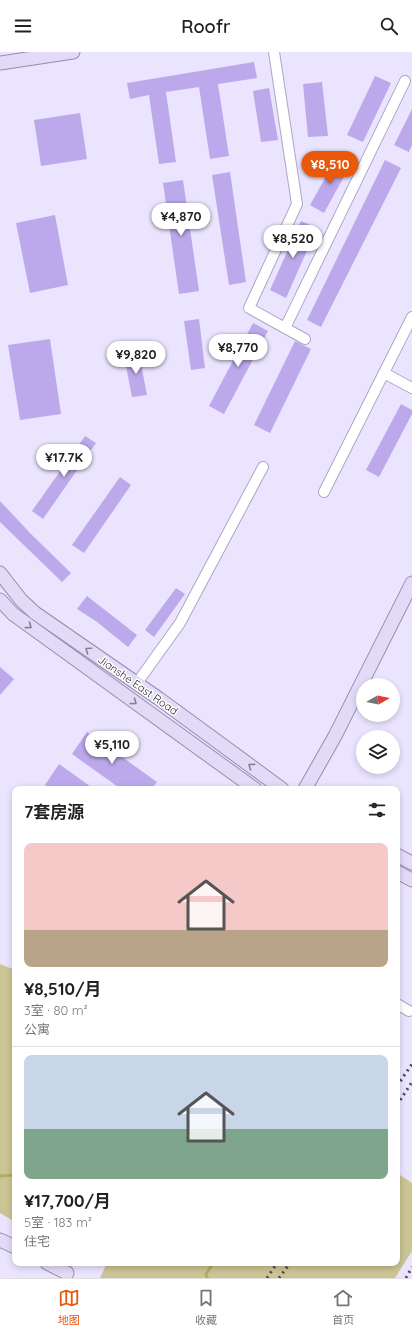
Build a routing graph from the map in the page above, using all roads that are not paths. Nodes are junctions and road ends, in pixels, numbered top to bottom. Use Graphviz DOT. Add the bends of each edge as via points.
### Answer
graph roads {
  1 [pos="74,52"];
  2 [pos="274,52"];
  3 [pos="0,53"];
  4 [pos="28,57"];
  5 [pos="0,64"];
  6 [pos="405,81"];
  7 [pos="412,317"];
  8 [pos="285,328"];
  9 [pos="305,339"];
  10 [pos="384,373"];
  11 [pos="412,388"];
  12 [pos="263,466"];
  13 [pos="324,492"];
  14 [pos="0,573"];
  15 [pos="412,583"];
  16 [pos="0,600"];
  17 [pos="137,684"];
  18 [pos="251,786"];
  19 [pos="278,786"];
  20 [pos="307,786"];
  21 [pos="400,857"];
  22 [pos="412,864"];
  23 [pos="400,874"];
  24 [pos="412,880"];
  25 [pos="400,1006"];
  26 [pos="409,1011"];
  27 [pos="0,1240"];
  28 [pos="12,1246"];
  1 -- 4 [label="main road"];
  2 -- 8 [label="street" via="297,204 249,308"];
  3 -- 4 [label="main road"];
  4 -- 5 [label="main road"];
  6 -- 8 [label="street"];
  7 -- 10 [label="street"];
  8 -- 9 [label="street"];
  10 -- 11 [label="street"];
  10 -- 13 [label="street"];
  12 -- 17 [label="street" via="180,623"];
  17 -- 14 [label="main road, Jianshe East Road, one-way" via="35,613"];
  15 -- 20 [label="main road" via="335,736"];
  16 -- 18 [label="main road, Jianshe East Road, one-way" via="13,614"];
  19 -- 17 [label="main road, Jianshe East Road, one-way"];
  21 -- 22 [label="main road"];
  23 -- 24 [label="main road"];
  25 -- 26 [label="street"];
  27 -- 28 [label="main road"];
}
